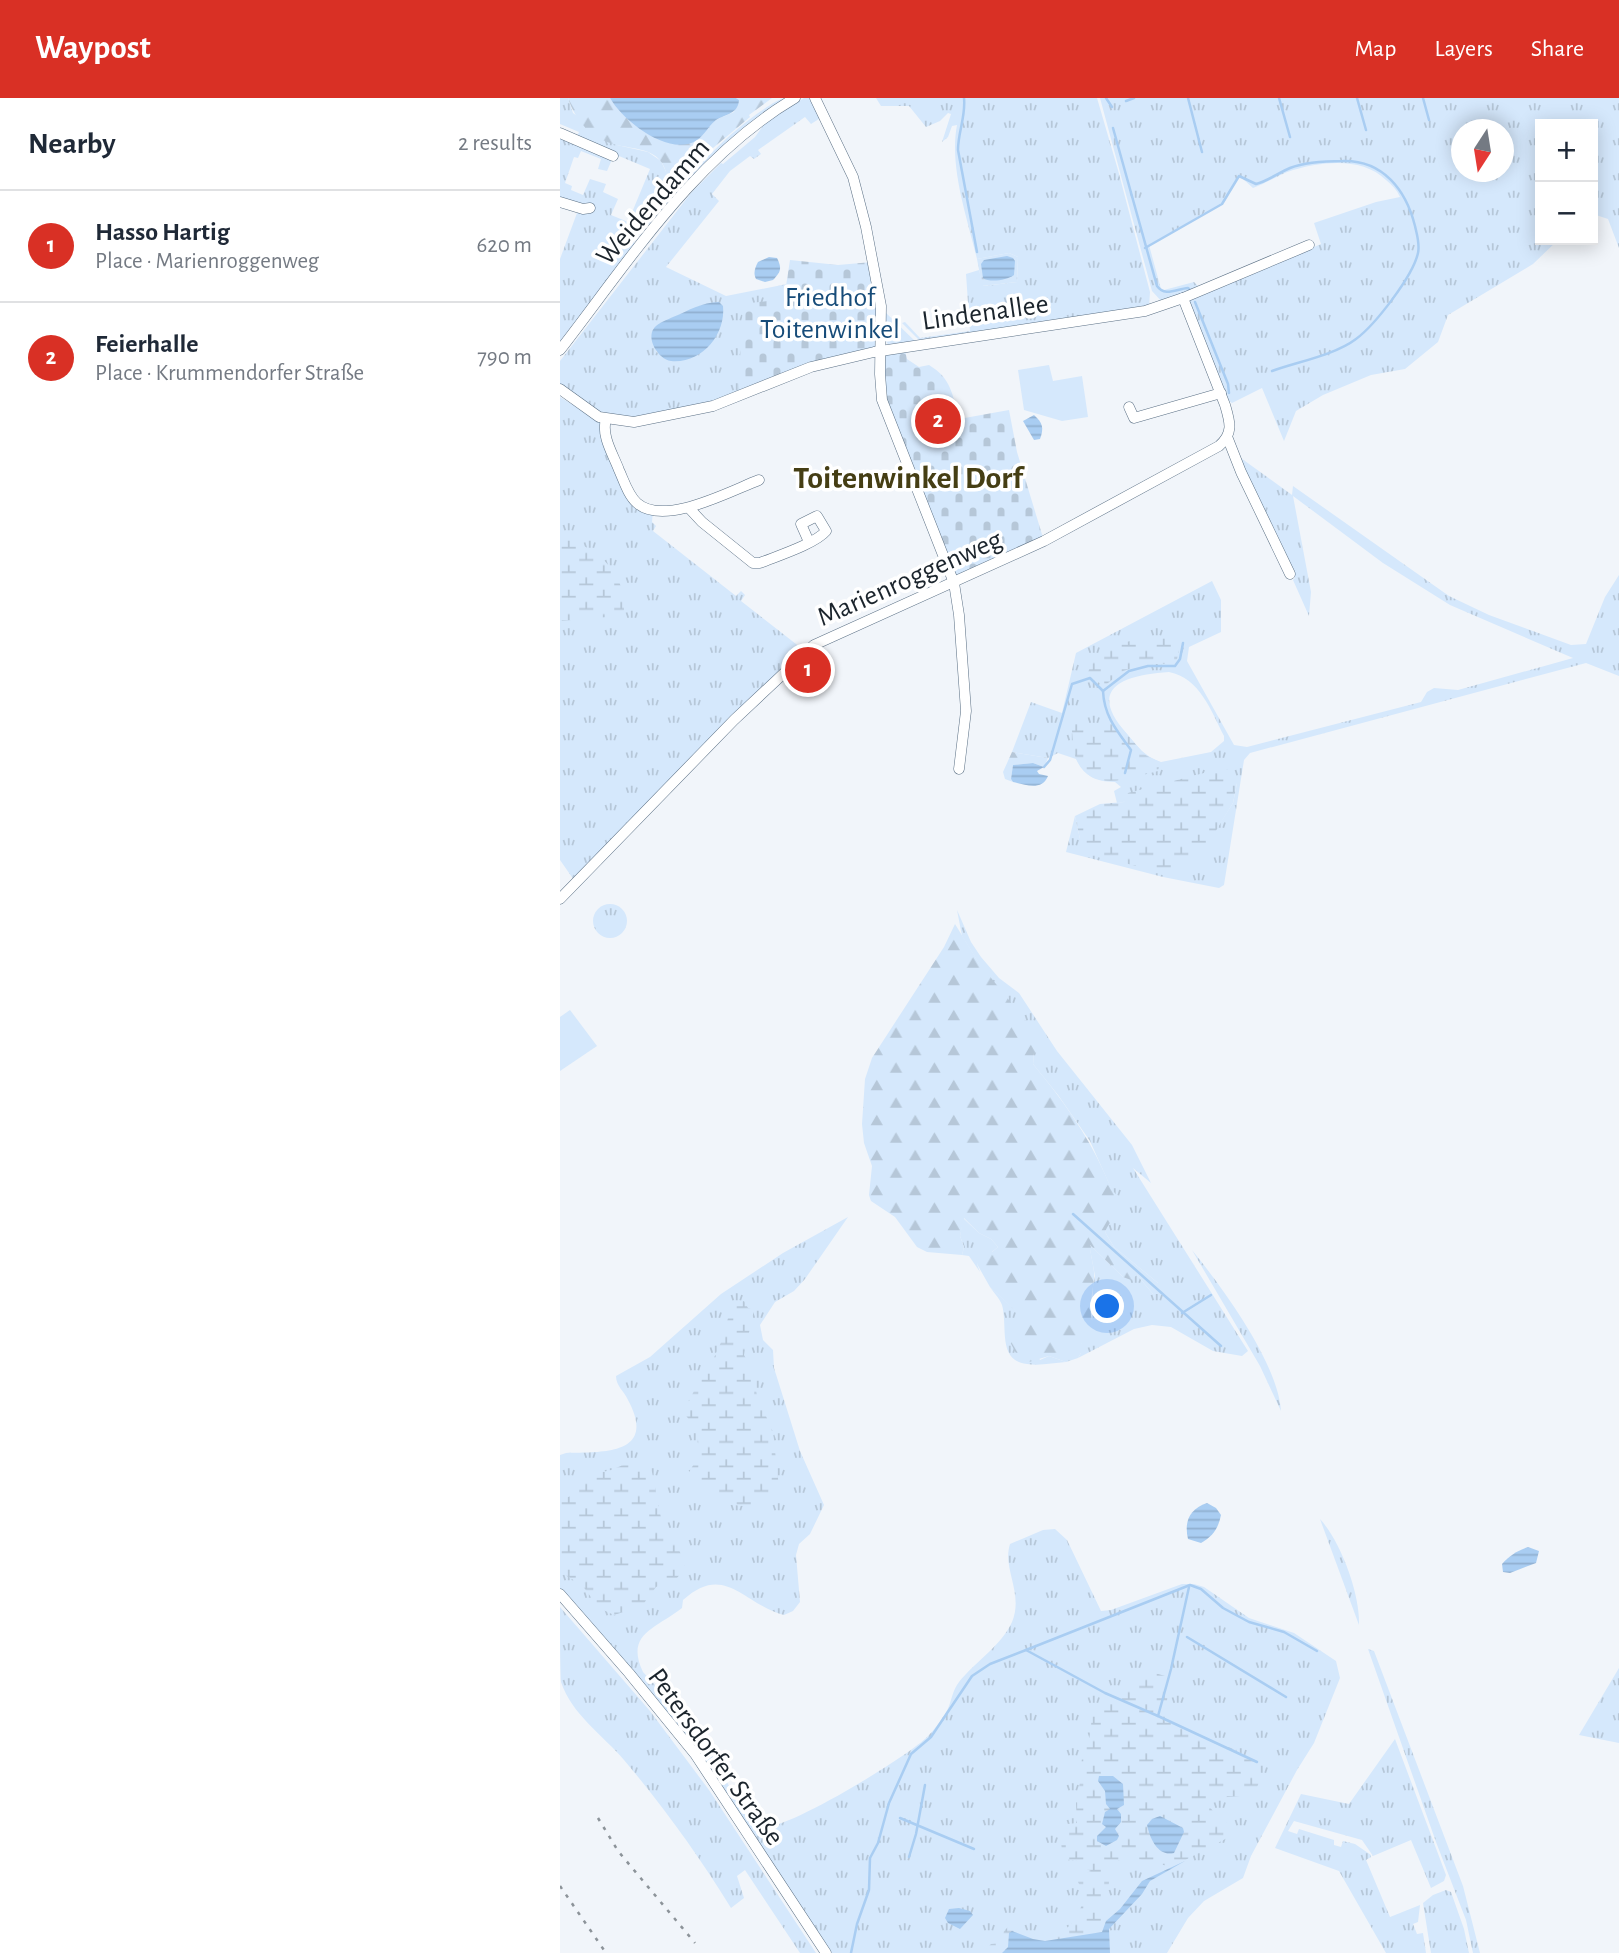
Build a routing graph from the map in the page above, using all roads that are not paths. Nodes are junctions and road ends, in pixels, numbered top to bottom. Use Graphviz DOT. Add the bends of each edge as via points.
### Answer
graph roads {
  1 [pos="795,98"];
  2 [pos="815,98"];
  3 [pos="560,133"];
  4 [pos="613,156"];
  5 [pos="560,202"];
  6 [pos="590,208"];
  7 [pos="1309,245"];
  8 [pos="1183,298"];
  9 [pos="560,350"];
  10 [pos="882,350"];
  11 [pos="560,389"];
  12 [pos="1221,393"];
  13 [pos="1129,407"];
  14 [pos="606,419"];
  15 [pos="1228,439"];
  16 [pos="759,480"];
  17 [pos="690,508"];
  18 [pos="809,542"];
  19 [pos="1290,574"];
  20 [pos="954,583"];
  21 [pos="959,769"];
  22 [pos="560,899"];
  23 [pos="560,1594"];
  24 [pos="826,1953"];
  1 -- 9 [label="street, Weidendamm" via="732,143 699,176"];
  2 -- 10 [label="street" via="857,187 878,284"];
  3 -- 4 [label="street"];
  5 -- 6 [label="street"];
  7 -- 8 [label="street, Lindenallee"];
  8 -- 10 [label="street, Lindenallee" via="1145,312"];
  8 -- 12 [label="street"];
  10 -- 14 [label="street, Lindenallee" via="811,367 698,410 634,422"];
  10 -- 20 [label="street" via="880,388 885,413"];
  11 -- 14 [label="street, Lindenallee"];
  12 -- 13 [label="street" via="1134,418"];
  12 -- 15 [label="street" via="1230,422"];
  14 -- 17 [label="street" via="606,439 638,504 653,510"];
  15 -- 19 [label="street"];
  15 -- 20 [label="street, Marienroggenweg" via="1044,541"];
  16 -- 17 [label="street"];
  17 -- 18 [label="street" via="753,563"];
  20 -- 21 [label="street" via="965,711"];
  20 -- 22 [label="street, Marienroggenweg" via="805,651"];
  23 -- 24 [label="street, Petersdorfer Straße" via="695,1754"];
}
